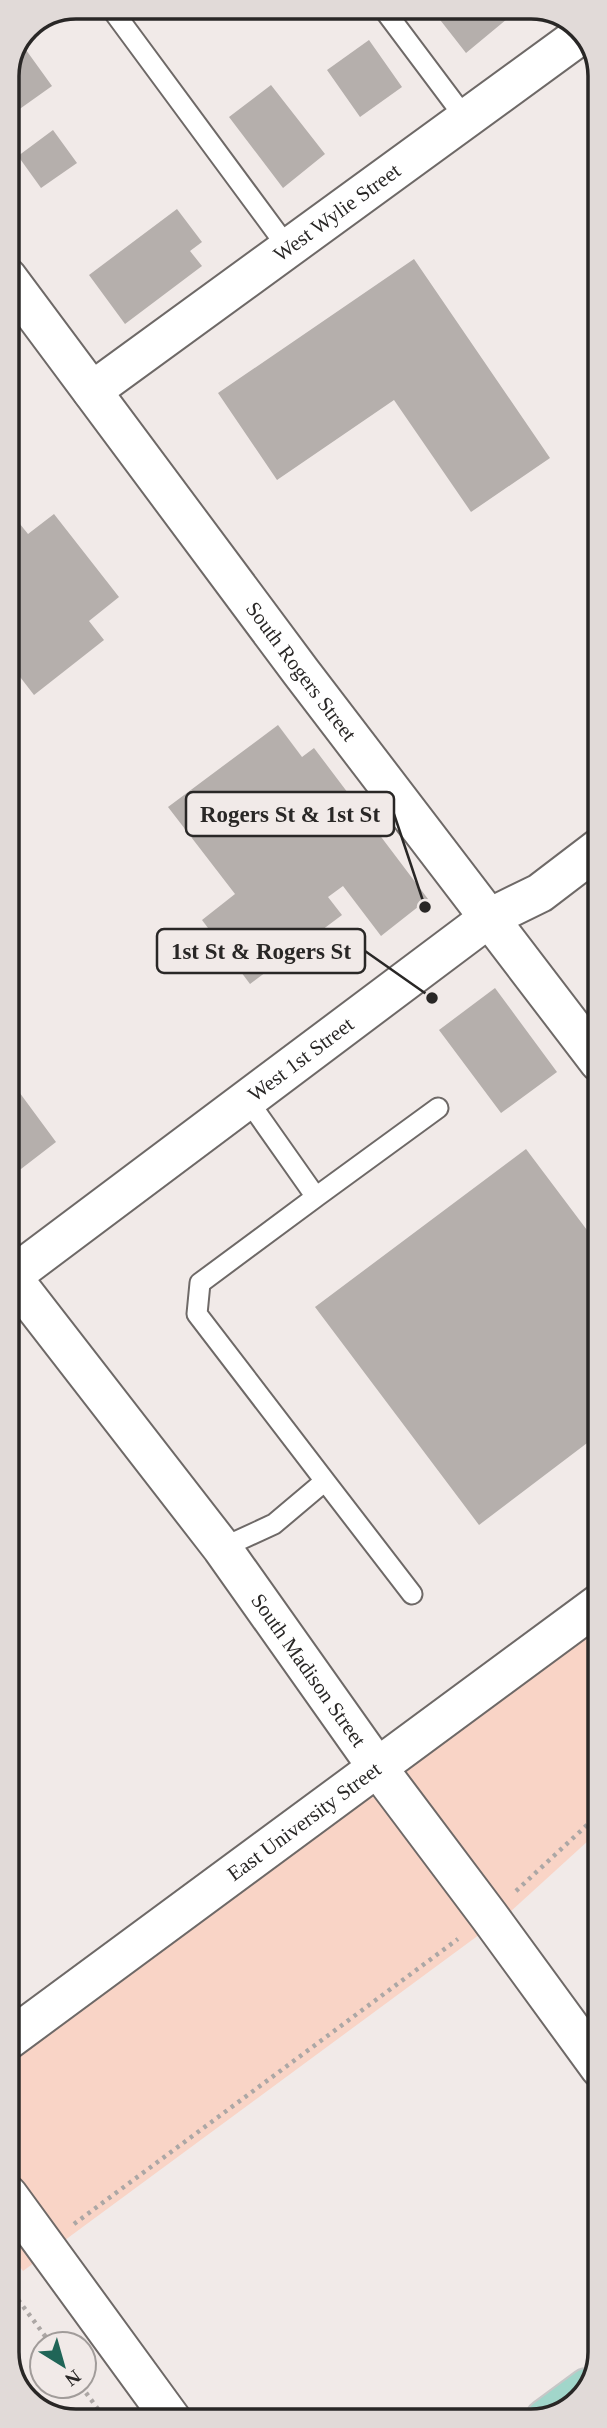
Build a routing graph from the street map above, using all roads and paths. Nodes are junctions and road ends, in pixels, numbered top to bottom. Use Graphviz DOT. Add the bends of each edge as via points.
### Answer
graph roads {
  1 [pos="119,19"];
  2 [pos="391,19"];
  3 [pos="574,40"];
  4 [pos="466,119"];
  5 [pos="288,248"];
  6 [pos="19,294"];
  7 [pos="92,391"];
  8 [pos="588,857"];
  9 [pos="489,918"];
  10 [pos="588,1048"];
  11 [pos="247,1099"];
  12 [pos="438,1108"];
  13 [pos="316,1197"];
  14 [pos="19,1270"];
  15 [pos="19,1289"];
  16 [pos="325,1481"];
  17 [pos="222,1548"];
  18 [pos="412,1594"];
  19 [pos="588,1612"];
  20 [pos="377,1767"];
  21 [pos="588,1824"];
  22 [pos="489,1916"];
  23 [pos="19,2032"];
  24 [pos="588,2052"];
  25 [pos="19,2210"];
  26 [pos="45,2245"];
  27 [pos="19,2301"];
  28 [pos="41,2330"];
  29 [pos="164,2409"];
  1 -- 5 [label="lane"];
  2 -- 4 [label="lane"];
  3 -- 4 [label="street, West Wylie Street"];
  4 -- 5 [label="street, West Wylie Street"];
  5 -- 7 [label="street, West Wylie Street"];
  6 -- 7 [label="street, South Rogers Street"];
  7 -- 9 [label="street, South Rogers Street"];
  8 -- 9 [label="street, West 1st Street" via="540,893"];
  9 -- 10 [label="street, South Rogers Street"];
  9 -- 11 [label="street, West 1st Street"];
  11 -- 13 [label="lane"];
  11 -- 14 [label="street, West 1st Street"];
  12 -- 13 [label="lane"];
  13 -- 16 [label="lane" via="200,1283 197,1314"];
  15 -- 17 [label="street, South Madison Street"];
  16 -- 17 [label="lane" via="274,1524"];
  16 -- 18 [label="lane"];
  17 -- 20 [label="street, South Madison Street"];
  19 -- 20 [label="street, East University Street"];
  20 -- 22 [label="street, South Madison Street"];
  20 -- 23 [label="street, East University Street"];
  21 -- 22 [label="path"];
  22 -- 24 [label="street, South Madison Street"];
  22 -- 26 [label="path"];
  25 -- 26 [label="street"];
  26 -- 29 [label="street"];
  27 -- 28 [label="path"];
}
